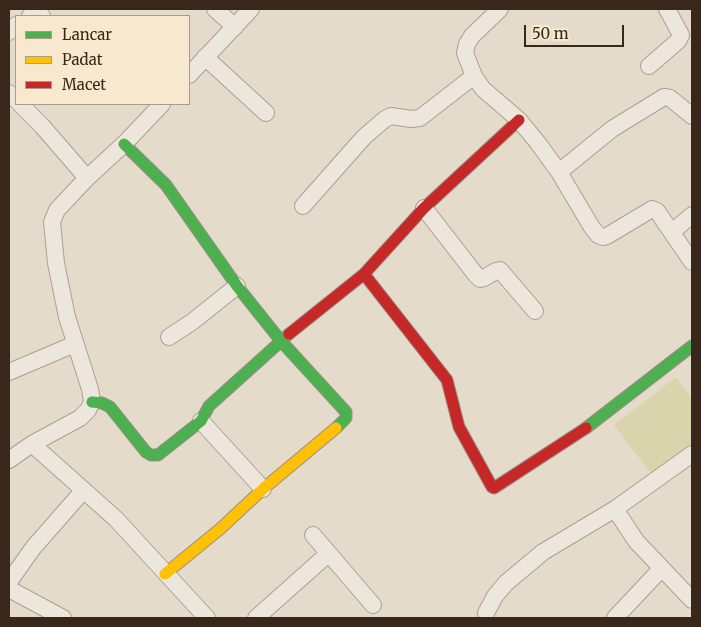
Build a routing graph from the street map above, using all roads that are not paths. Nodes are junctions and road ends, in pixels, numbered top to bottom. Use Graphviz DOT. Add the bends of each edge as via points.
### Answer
graph roads {
  1 [pos="215,9"];
  2 [pos="251,9"];
  3 [pos="500,9"];
  4 [pos="667,9"];
  5 [pos="235,27"];
  6 [pos="205,57"];
  7 [pos="649,66"];
  8 [pos="190,74"];
  9 [pos="474,76"];
  10 [pos="21,105"];
  11 [pos="161,105"];
  12 [pos="266,113"];
  13 [pos="692,116"];
  14 [pos="519,120"];
  15 [pos="124,144"];
  16 [pos="559,172"];
  17 [pos="87,178"];
  18 [pos="302,206"];
  19 [pos="424,208"];
  20 [pos="692,215"];
  21 [pos="672,232"];
  22 [pos="692,262"];
  23 [pos="364,274"];
  24 [pos="237,286"];
  25 [pos="535,311"];
  26 [pos="169,337"];
  27 [pos="281,341"];
  28 [pos="75,344"];
  29 [pos="692,346"];
  30 [pos="9,372"];
  31 [pos="92,402"];
  32 [pos="201,421"];
  33 [pos="32,444"];
  34 [pos="692,454"];
  35 [pos="9,460"];
  36 [pos="263,489"];
  37 [pos="83,491"];
  38 [pos="615,509"];
  39 [pos="313,535"];
  40 [pos="328,554"];
  41 [pos="661,569"];
  42 [pos="165,574"];
  43 [pos="9,582"];
  44 [pos="9,589"];
  45 [pos="692,600"];
  46 [pos="373,605"];
  47 [pos="486,613"];
  48 [pos="63,618"];
  49 [pos="207,618"];
  50 [pos="256,618"];
  51 [pos="615,618"];
  1 -- 5 [label="street"];
  2 -- 5 [label="street"];
  3 -- 9 [label="street" via="480,26 467,44 465,52"];
  4 -- 7 [label="street" via="681,35"];
  5 -- 6 [label="street"];
  6 -- 8 [label="street"];
  6 -- 12 [label="street"];
  9 -- 14 [label="street" via="483,89"];
  9 -- 18 [label="street" via="420,118 385,118 364,136"];
  10 -- 17 [label="street"];
  11 -- 15 [label="street"];
  13 -- 16 [label="street" via="670,98 664,97 612,129"];
  14 -- 16 [label="street"];
  14 -- 19 [label="street"];
  15 -- 17 [label="street"];
  15 -- 24 [label="street" via="166,185"];
  16 -- 21 [label="street" via="598,235 607,236 652,209"];
  17 -- 28 [label="street" via="57,210 52,222 56,263"];
  19 -- 23 [label="street"];
  19 -- 25 [label="street" via="480,279 500,270"];
  20 -- 21 [label="street"];
  21 -- 22 [label="street"];
  23 -- 27 [label="street"];
  23 -- 29 [label="street" via="447,380 459,427 494,488 586,428"];
  24 -- 26 [label="street"];
  24 -- 27 [label="street"];
  27 -- 32 [label="street" via="209,406"];
  27 -- 36 [label="street" via="339,403 346,412 346,418"];
  28 -- 30 [label="street"];
  28 -- 31 [label="street"];
  31 -- 32 [label="street" via="110,407 151,455 158,454"];
  31 -- 33 [label="street" via="80,418"];
  32 -- 36 [label="street"];
  33 -- 35 [label="street"];
  33 -- 37 [label="street"];
  34 -- 38 [label="street"];
  36 -- 42 [label="street"];
  37 -- 42 [label="street" via="116,519"];
  37 -- 43 [label="street" via="33,548"];
  38 -- 41 [label="street" via="636,541"];
  38 -- 47 [label="street" via="521,569 495,596"];
  39 -- 40 [label="street"];
  40 -- 46 [label="street"];
  40 -- 50 [label="street"];
  41 -- 45 [label="street"];
  41 -- 51 [label="street"];
  42 -- 49 [label="street"];
  44 -- 48 [label="street"];
}
